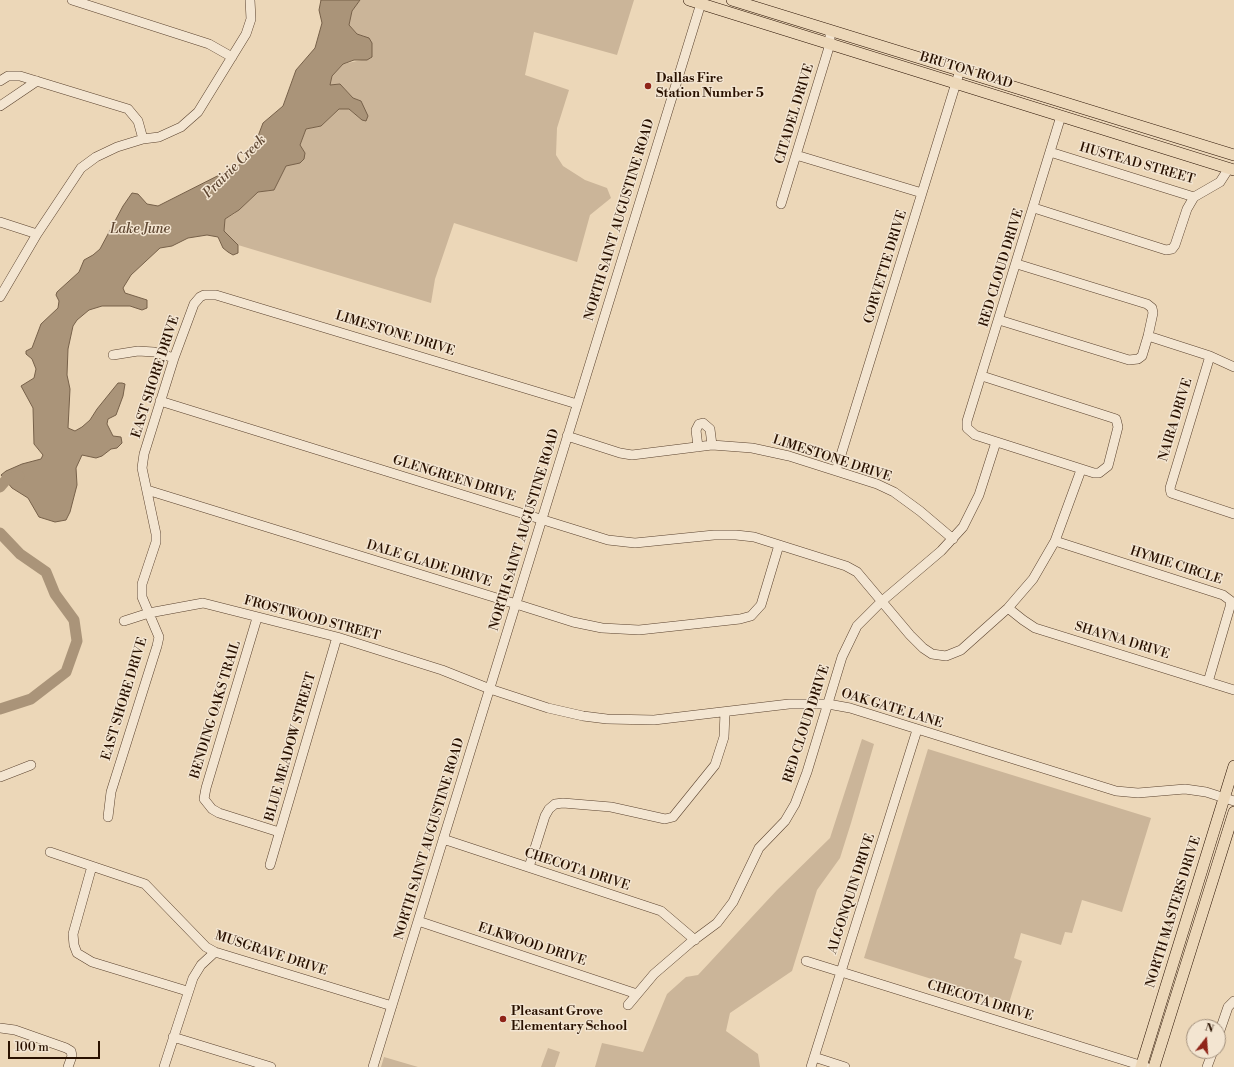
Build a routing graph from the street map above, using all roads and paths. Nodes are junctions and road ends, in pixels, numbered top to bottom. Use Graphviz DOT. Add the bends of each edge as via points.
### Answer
graph roads {
  1 [pos="72,0"];
  2 [pos="250,0"];
  3 [pos="689,0"];
  4 [pos="732,0"];
  5 [pos="702,2"];
  6 [pos="830,30"];
  7 [pos="830,44"];
  8 [pos="232,57"];
  9 [pos="960,70"];
  10 [pos="0,81"];
  11 [pos="37,81"];
  12 [pos="956,83"];
  13 [pos="1038,94"];
  14 [pos="1065,103"];
  15 [pos="0,106"];
  16 [pos="1034,107"];
  17 [pos="1062,116"];
  18 [pos="1140,126"];
  19 [pos="142,139"];
  20 [pos="1136,139"];
  21 [pos="1050,152"];
  22 [pos="796,155"];
  23 [pos="1234,155"];
  24 [pos="1231,169"];
  25 [pos="922,193"];
  26 [pos="1194,197"];
  27 [pos="781,204"];
  28 [pos="1034,208"];
  29 [pos="0,222"];
  30 [pos="37,234"];
  31 [pos="1017,264"];
  32 [pos="204,294"];
  33 [pos="0,297"];
  34 [pos="999,320"];
  35 [pos="1148,336"];
  36 [pos="113,355"];
  37 [pos="1210,356"];
  38 [pos="174,358"];
  39 [pos="1234,367"];
  40 [pos="982,376"];
  41 [pos="160,401"];
  42 [pos="577,404"];
  43 [pos="567,436"];
  44 [pos="996,442"];
  45 [pos="712,445"];
  46 [pos="698,447"];
  47 [pos="1081,470"];
  48 [pos="836,471"];
  49 [pos="146,490"];
  50 [pos="1234,514"];
  51 [pos="541,520"];
  52 [pos="953,539"];
  53 [pos="1055,541"];
  54 [pos="779,545"];
  55 [pos="881,602"];
  56 [pos="516,604"];
  57 [pos="1008,608"];
  58 [pos="149,613"];
  59 [pos="257,618"];
  60 [pos="124,621"];
  61 [pos="337,637"];
  62 [pos="1208,682"];
  63 [pos="490,689"];
  64 [pos="1234,690"];
  65 [pos="828,704"];
  66 [pos="725,712"];
  67 [pos="916,730"];
  68 [pos="31,765"];
  69 [pos="1234,766"];
  70 [pos="0,777"];
  71 [pos="1229,800"];
  72 [pos="1234,812"];
  73 [pos="108,817"];
  74 [pos="279,832"];
  75 [pos="443,839"];
  76 [pos="50,852"];
  77 [pos="270,865"];
  78 [pos="92,866"];
  79 [pos="529,867"];
  80 [pos="1192,904"];
  81 [pos="1204,907"];
  82 [pos="418,921"];
  83 [pos="695,940"];
  84 [pos="214,952"];
  85 [pos="806,961"];
  86 [pos="841,971"];
  87 [pos="188,991"];
  88 [pos="637,994"];
  89 [pos="1231,1004"];
  90 [pos="628,1005"];
  91 [pos="392,1006"];
  92 [pos="1225,1019"];
  93 [pos="0,1028"];
  94 [pos="173,1037"];
  95 [pos="814,1057"];
  96 [pos="1143,1066"];
  97 [pos="68,1067"];
  98 [pos="164,1067"];
  99 [pos="271,1067"];
  100 [pos="373,1067"];
  101 [pos="811,1067"];
  102 [pos="845,1067"];
  103 [pos="1154,1067"];
  1 -- 8 [label="street" via="209,44"];
  2 -- 8 [label="street" via="251,19 246,34"];
  3 -- 5 [label="main road, BRUTON ROAD"];
  4 -- 6 [label="main road, BRUTON ROAD"];
  5 -- 7 [label="main road, BRUTON ROAD"];
  5 -- 42 [label="street, NORTH SAINT AUGUSTINE ROAD"];
  6 -- 7 [label="street, CITADEL DRIVE"];
  6 -- 9 [label="main road, BRUTON ROAD"];
  7 -- 12 [label="main road, BRUTON ROAD"];
  7 -- 22 [label="street, CITADEL DRIVE"];
  8 -- 19 [label="street" via="198,112 181,127 159,137"];
  9 -- 12 [label="street, CORVETTE DRIVE"];
  9 -- 13 [label="main road, BRUTON ROAD"];
  10 -- 11 [label="street" via="14,75"];
  11 -- 15 [label="street"];
  11 -- 19 [label="street" via="128,109 138,121"];
  12 -- 16 [label="main road, BRUTON ROAD"];
  12 -- 25 [label="street, CORVETTE DRIVE"];
  13 -- 14 [label="main road, BRUTON ROAD"];
  13 -- 16 [label="main road"];
  14 -- 17 [label="main road"];
  14 -- 18 [label="main road, BRUTON ROAD"];
  16 -- 17 [label="main road, BRUTON ROAD"];
  17 -- 20 [label="main road, BRUTON ROAD"];
  17 -- 21 [label="street, RED CLOUD DRIVE"];
  18 -- 20 [label="main road"];
  18 -- 23 [label="main road, BRUTON ROAD"];
  19 -- 30 [label="street" via="117,147 81,168"];
  20 -- 24 [label="main road, BRUTON ROAD"];
  21 -- 26 [label="street, HUSTEAD STREET"];
  21 -- 28 [label="street, RED CLOUD DRIVE"];
  22 -- 25 [label="street"];
  22 -- 27 [label="street, CITADEL DRIVE"];
  23 -- 24 [label="main road"];
  24 -- 26 [label="street, HUSTEAD STREET" via="1220,182"];
  25 -- 48 [label="street, CORVETTE DRIVE"];
  26 -- 28 [label="street" via="1187,209 1175,245 1172,249 1166,250"];
  28 -- 31 [label="street, RED CLOUD DRIVE"];
  29 -- 30 [label="street"];
  30 -- 33 [label="street"];
  31 -- 34 [label="street, RED CLOUD DRIVE"];
  31 -- 35 [label="street" via="1147,304 1153,313"];
  32 -- 38 [label="street, EAST SHORE DRIVE" via="194,304"];
  32 -- 42 [label="street, LIMESTONE DRIVE" via="216,295"];
  34 -- 35 [label="street" via="1129,360 1142,356"];
  34 -- 40 [label="street, RED CLOUD DRIVE"];
  35 -- 37 [label="street"];
  36 -- 38 [label="street" via="138,351 154,352"];
  37 -- 39 [label="street"];
  37 -- 50 [label="street, NAIRA DRIVE" via="1170,488 1171,493"];
  38 -- 41 [label="street, EAST SHORE DRIVE"];
  40 -- 44 [label="street, RED CLOUD DRIVE" via="967,428 975,435"];
  40 -- 47 [label="street" via="1116,419 1118,427 1108,466 1099,473"];
  41 -- 49 [label="street, EAST SHORE DRIVE" via="144,454 142,468"];
  41 -- 51 [label="street, GLENGREEN DRIVE"];
  42 -- 43 [label="street, NORTH SAINT AUGUSTINE ROAD"];
  43 -- 46 [label="street, LIMESTONE DRIVE" via="632,455"];
  43 -- 51 [label="street, NORTH SAINT AUGUSTINE ROAD"];
  44 -- 47 [label="street"];
  44 -- 52 [label="street, RED CLOUD DRIVE" via="979,495 963,527"];
  45 -- 46 [label="street, LIMESTONE DRIVE"];
  45 -- 46 [label="street" via="710,429 703,423 699,424 696,430"];
  45 -- 48 [label="street, LIMESTONE DRIVE" via="767,451"];
  47 -- 53 [label="street, GLENGREEN DRIVE"];
  48 -- 52 [label="street, LIMESTONE DRIVE" via="894,492"];
  49 -- 56 [label="street, DALE GLADE DRIVE"];
  49 -- 58 [label="street, EAST SHORE DRIVE" via="156,534 142,584 142,597"];
  51 -- 54 [label="street, GLENGREEN DRIVE" via="594,537 635,543 736,535"];
  51 -- 56 [label="street, NORTH SAINT AUGUSTINE ROAD"];
  52 -- 55 [label="street, RED CLOUD DRIVE"];
  53 -- 57 [label="street, GLENGREEN DRIVE" via="1033,579"];
  53 -- 62 [label="street, HYMIE CIRCLE" via="1223,595 1231,601"];
  54 -- 55 [label="street, GLENGREEN DRIVE" via="852,569"];
  54 -- 56 [label="street, DALE GLADE DRIVE" via="761,605 755,613 740,619 639,630 602,628 573,622"];
  55 -- 57 [label="street, GLENGREEN DRIVE" via="923,648 932,654 946,656 961,650"];
  55 -- 65 [label="street, RED CLOUD DRIVE" via="863,617 849,638"];
  56 -- 63 [label="street, NORTH SAINT AUGUSTINE ROAD"];
  57 -- 62 [label="street, SHAYNA DRIVE" via="1035,628"];
  58 -- 59 [label="street, FROSTWOOD STREET" via="203,602"];
  58 -- 60 [label="street, FROSTWOOD STREET"];
  58 -- 73 [label="street, EAST SHORE DRIVE" via="159,637 111,792"];
  59 -- 61 [label="street, FROSTWOOD STREET"];
  59 -- 74 [label="street, BENDING OAKS TRAIL" via="204,799 219,813"];
  61 -- 63 [label="street, FROSTWOOD STREET" via="442,670"];
  61 -- 74 [label="street, BLUE MEADOW STREET"];
  62 -- 64 [label="street, SHAYNA DRIVE"];
  63 -- 66 [label="street, OAK GATE LANE" via="548,708 607,719 654,720"];
  63 -- 75 [label="street, NORTH SAINT AUGUSTINE ROAD"];
  65 -- 66 [label="street, OAK GATE LANE" via="789,704"];
  65 -- 67 [label="street, OAK GATE LANE" via="850,708"];
  65 -- 83 [label="street, RED CLOUD DRIVE" via="807,772 791,811 751,861 738,892 722,917"];
  66 -- 79 [label="street" via="724,736 715,765 673,817 665,819 611,807 555,804 545,816"];
  67 -- 71 [label="street, OAK GATE LANE" via="1116,791 1145,793 1185,789 1206,792"];
  67 -- 86 [label="street, ALGONQUIN DRIVE"];
  68 -- 70 [label="street"];
  69 -- 71 [label="main road, NORTH MASTERS DRIVE"];
  71 -- 80 [label="main road, NORTH MASTERS DRIVE"];
  72 -- 81 [label="main road, NORTH MASTERS DRIVE"];
  74 -- 77 [label="street, BLUE MEADOW STREET"];
  75 -- 79 [label="street, CHECOTA DRIVE"];
  75 -- 82 [label="street, NORTH SAINT AUGUSTINE ROAD"];
  76 -- 78 [label="street, MUSGRAVE DRIVE"];
  78 -- 84 [label="street, MUSGRAVE DRIVE" via="146,884 206,947"];
  78 -- 87 [label="street" via="73,934 77,953 92,962"];
  79 -- 83 [label="street, CHECOTA DRIVE" via="661,912"];
  80 -- 81 [label="main road"];
  80 -- 96 [label="main road, NORTH MASTERS DRIVE"];
  81 -- 103 [label="main road, NORTH MASTERS DRIVE"];
  82 -- 88 [label="street, ELKWOOD DRIVE"];
  82 -- 91 [label="street, NORTH SAINT AUGUSTINE ROAD"];
  83 -- 88 [label="street, RED CLOUD DRIVE" via="654,974"];
  84 -- 87 [label="street" via="201,965"];
  84 -- 91 [label="street, MUSGRAVE DRIVE"];
  85 -- 86 [label="street, CHECOTA DRIVE"];
  86 -- 95 [label="street, ALGONQUIN DRIVE"];
  86 -- 96 [label="street, CHECOTA DRIVE"];
  87 -- 94 [label="street"];
  88 -- 90 [label="street, RED CLOUD DRIVE"];
  89 -- 92 [label="street"];
  91 -- 100 [label="street, NORTH SAINT AUGUSTINE ROAD"];
  93 -- 97 [label="street" via="15,1030 66,1048 72,1056"];
  94 -- 98 [label="street"];
  94 -- 99 [label="street"];
  95 -- 101 [label="street, ALGONQUIN DRIVE"];
  95 -- 102 [label="street"];
}
